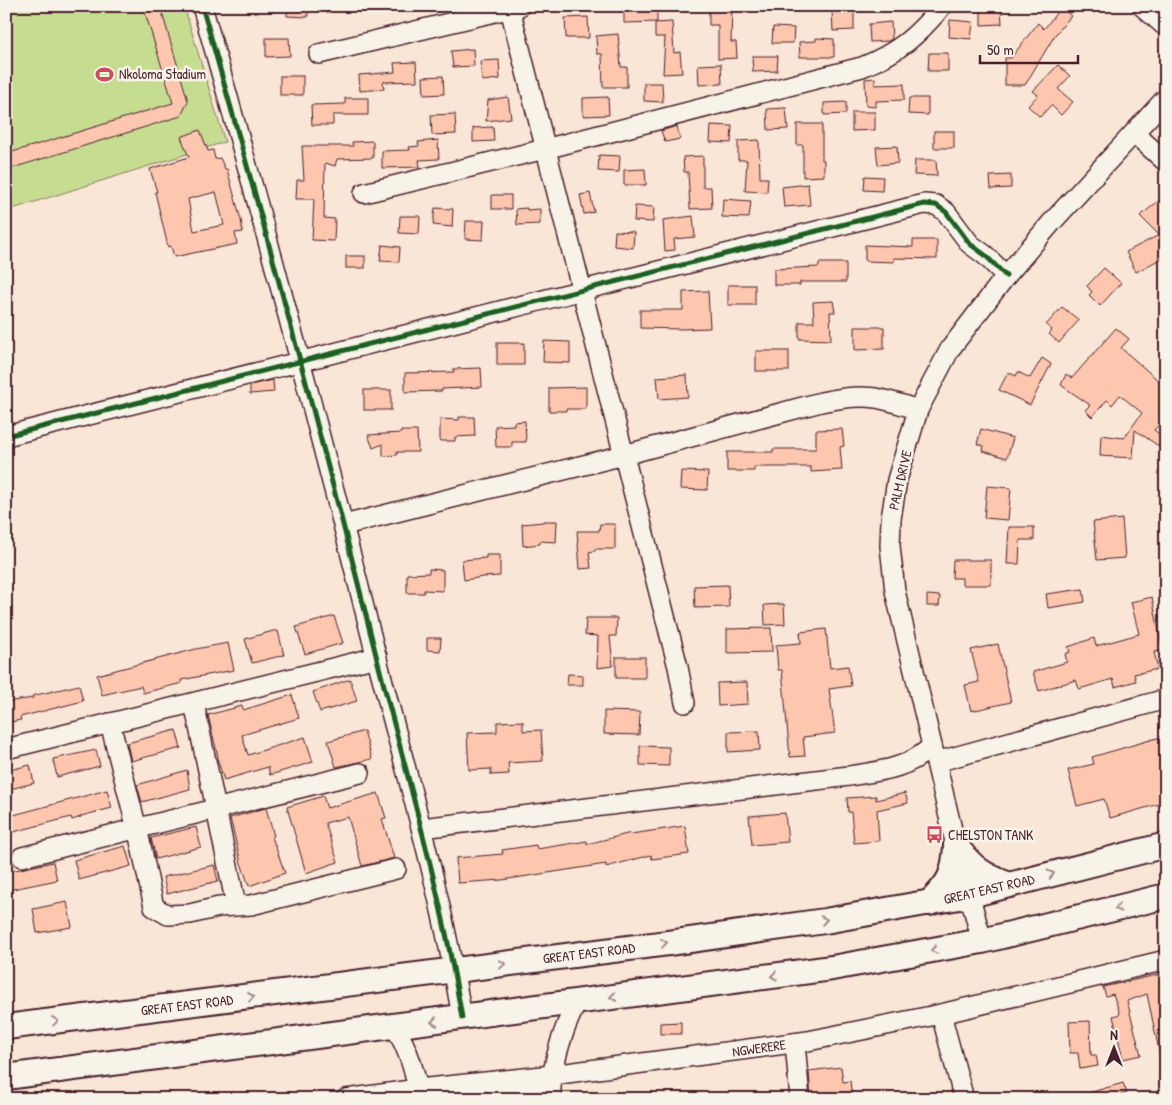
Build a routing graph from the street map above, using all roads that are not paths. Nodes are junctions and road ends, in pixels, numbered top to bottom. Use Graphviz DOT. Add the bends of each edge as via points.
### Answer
graph roads {
  1 [pos="202,6"];
  2 [pos="942,6"];
  3 [pos="1142,6"];
  4 [pos="515,8"];
  5 [pos="1166,27"];
  6 [pos="319,54"];
  7 [pos="1166,98"];
  8 [pos="1134,133"];
  9 [pos="545,148"];
  10 [pos="1166,162"];
  11 [pos="364,193"];
  12 [pos="1006,276"];
  13 [pos="581,290"];
  14 [pos="301,360"];
  15 [pos="918,410"];
  16 [pos="6,436"];
  17 [pos="624,455"];
  18 [pos="344,525"];
  19 [pos="377,657"];
  20 [pos="1166,699"];
  21 [pos="194,703"];
  22 [pos="684,703"];
  23 [pos="110,723"];
  24 [pos="6,749"];
  25 [pos="934,754"];
  26 [pos="360,773"];
  27 [pos="216,808"];
  28 [pos="422,828"];
  29 [pos="137,829"];
  30 [pos="1166,845"];
  31 [pos="956,846"];
  32 [pos="22,857"];
  33 [pos="396,869"];
  34 [pos="1009,885"];
  35 [pos="970,895"];
  36 [pos="1166,896"];
  37 [pos="929,903"];
  38 [pos="236,905"];
  39 [pos="982,941"];
  40 [pos="1166,960"];
  41 [pos="454,970"];
  42 [pos="577,1002"];
  43 [pos="941,1014"];
  44 [pos="462,1018"];
  45 [pos="6,1027"];
  46 [pos="395,1027"];
  47 [pos="795,1043"];
  48 [pos="6,1077"];
  49 [pos="551,1089"];
  50 [pos="418,1094"];
  51 [pos="346,1099"];
  52 [pos="495,1099"];
  53 [pos="800,1099"];
  54 [pos="964,1099"];
  1 -- 14 [label="street"];
  2 -- 9 [label="street" via="907,43 862,66"];
  3 -- 5 [label="street"];
  4 -- 6 [label="street"];
  4 -- 9 [label="street"];
  7 -- 8 [label="street, PALM DRIVE"];
  8 -- 10 [label="street"];
  8 -- 12 [label="street, PALM DRIVE"];
  9 -- 11 [label="street"];
  9 -- 13 [label="street"];
  12 -- 13 [label="street" via="970,244 946,212 936,205 924,204"];
  12 -- 15 [label="street, PALM DRIVE" via="950,349"];
  13 -- 14 [label="street"];
  13 -- 17 [label="street"];
  14 -- 16 [label="street"];
  14 -- 18 [label="street"];
  15 -- 17 [label="street" via="871,396 846,396"];
  15 -- 25 [label="street, PALM DRIVE" via="897,480 890,546 895,591"];
  17 -- 18 [label="street"];
  17 -- 22 [label="street" via="678,667"];
  18 -- 19 [label="street"];
  19 -- 21 [label="street"];
  19 -- 28 [label="street"];
  20 -- 25 [label="street"];
  21 -- 23 [label="street"];
  21 -- 27 [label="street"];
  23 -- 24 [label="street"];
  23 -- 29 [label="street"];
  25 -- 28 [label="street" via="886,770 849,776"];
  25 -- 31 [label="street, PALM DRIVE"];
  26 -- 27 [label="street"];
  27 -- 29 [label="street"];
  27 -- 38 [label="street"];
  28 -- 41 [label="street"];
  29 -- 32 [label="street"];
  29 -- 38 [label="street" via="154,907 160,912 190,914"];
  34 -- 30 [label="main road, GREAT EAST ROAD, one-way"];
  31 -- 34 [label="main road" via="969,864 988,877"];
  31 -- 35 [label="street, PALM DRIVE"];
  31 -- 37 [label="main road" via="954,868 945,888"];
  33 -- 38 [label="street" via="251,905"];
  34 -- 35 [label="main road, GREAT EAST ROAD"];
  35 -- 37 [label="main road, GREAT EAST ROAD"];
  35 -- 39 [label="street, PALM DRIVE"];
  36 -- 39 [label="main road, one-way"];
  41 -- 37 [label="main road, GREAT EAST ROAD, one-way" via="694,939"];
  39 -- 42 [label="main road, one-way" via="832,968"];
  40 -- 43 [label="street, NGWERERE"];
  41 -- 44 [label="street"];
  45 -- 41 [label="main road, GREAT EAST ROAD, one-way"];
  42 -- 44 [label="main road"];
  42 -- 49 [label="street" via="568,1022"];
  43 -- 47 [label="street, NGWERERE"];
  43 -- 54 [label="street"];
  44 -- 46 [label="main road, one-way"];
  46 -- 48 [label="main road"];
  46 -- 50 [label="street" via="407,1048"];
  47 -- 49 [label="street, NGWERERE"];
  47 -- 53 [label="street"];
  49 -- 50 [label="street, NGWERERE"];
  49 -- 52 [label="street"];
  50 -- 51 [label="street, NGWERERE"];
}
